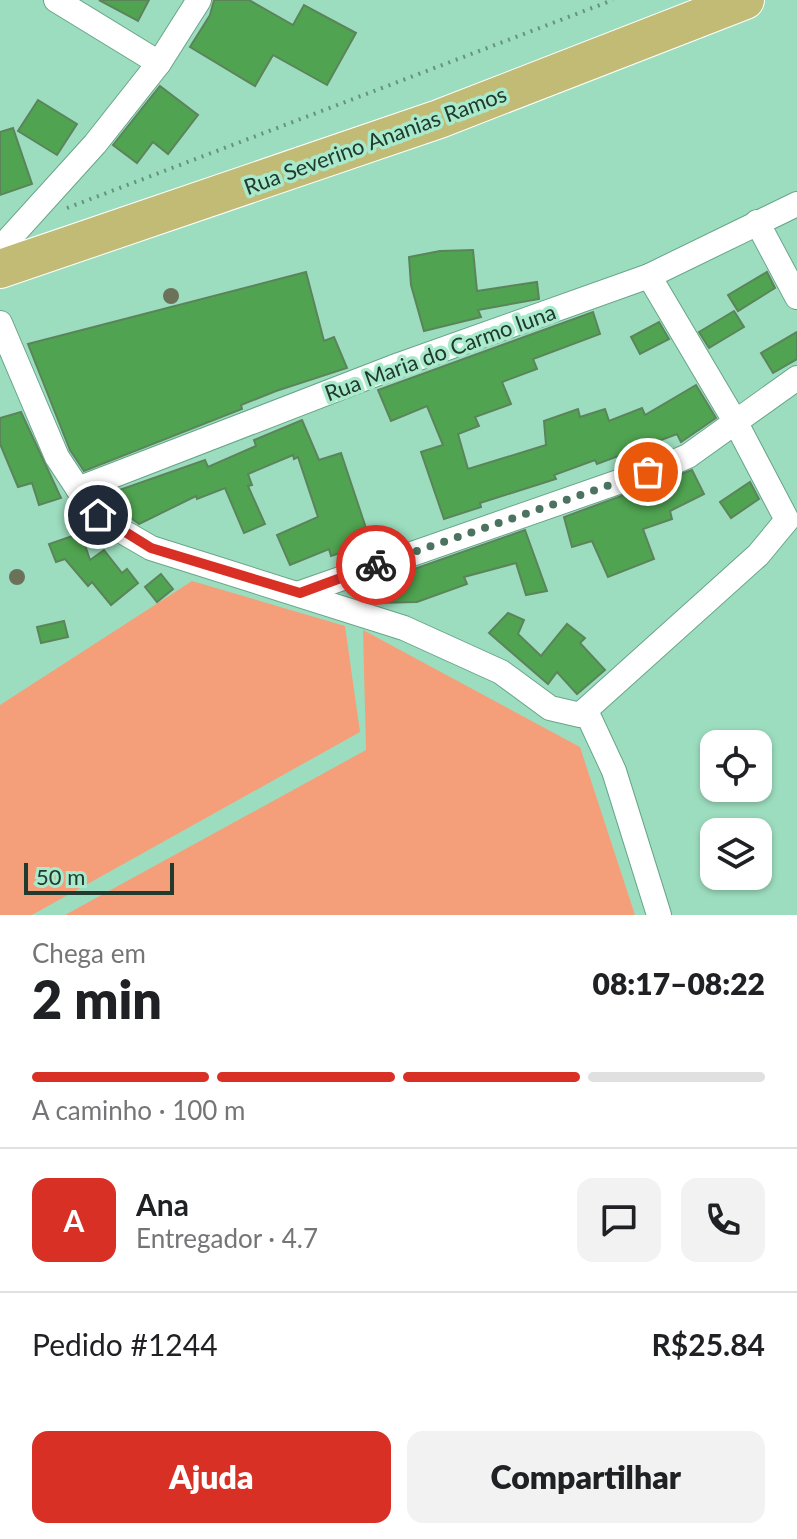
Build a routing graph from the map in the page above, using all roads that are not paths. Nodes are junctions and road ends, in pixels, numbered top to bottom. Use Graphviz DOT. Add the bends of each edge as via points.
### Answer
graph roads {
  1 [pos="56,0"];
  2 [pos="199,0"];
  3 [pos="745,0"];
  4 [pos="159,63"];
  5 [pos="797,204"];
  6 [pos="757,222"];
  7 [pos="0,249"];
  8 [pos="0,269"];
  9 [pos="649,276"];
  10 [pos="797,297"];
  11 [pos="0,323"];
  12 [pos="797,378"];
  13 [pos="736,423"];
  14 [pos="78,489"];
  15 [pos="792,514"];
  16 [pos="300,593"];
  17 [pos="587,713"];
  18 [pos="659,915"];
  1 -- 4 [label="street"];
  2 -- 4 [label="street"];
  3 -- 8 [label="main road, Rua Severino Ananias Ramos" via="424,124"];
  4 -- 7 [label="street"];
  5 -- 6 [label="street, Rua Maria do Carmo luna"];
  6 -- 9 [label="street, Rua Maria do Carmo luna"];
  6 -- 10 [label="street"];
  9 -- 13 [label="street"];
  9 -- 14 [label="street, Rua Maria do Carmo luna"];
  11 -- 14 [label="street" via="57,457"];
  12 -- 13 [label="street"];
  13 -- 15 [label="street"];
  13 -- 16 [label="street" via="667,465"];
  14 -- 16 [label="street" via="98,515 151,548"];
  15 -- 17 [label="street" via="758,555"];
  16 -- 17 [label="street" via="404,628 501,672 561,713"];
  17 -- 18 [label="street" via="614,771"];
}
